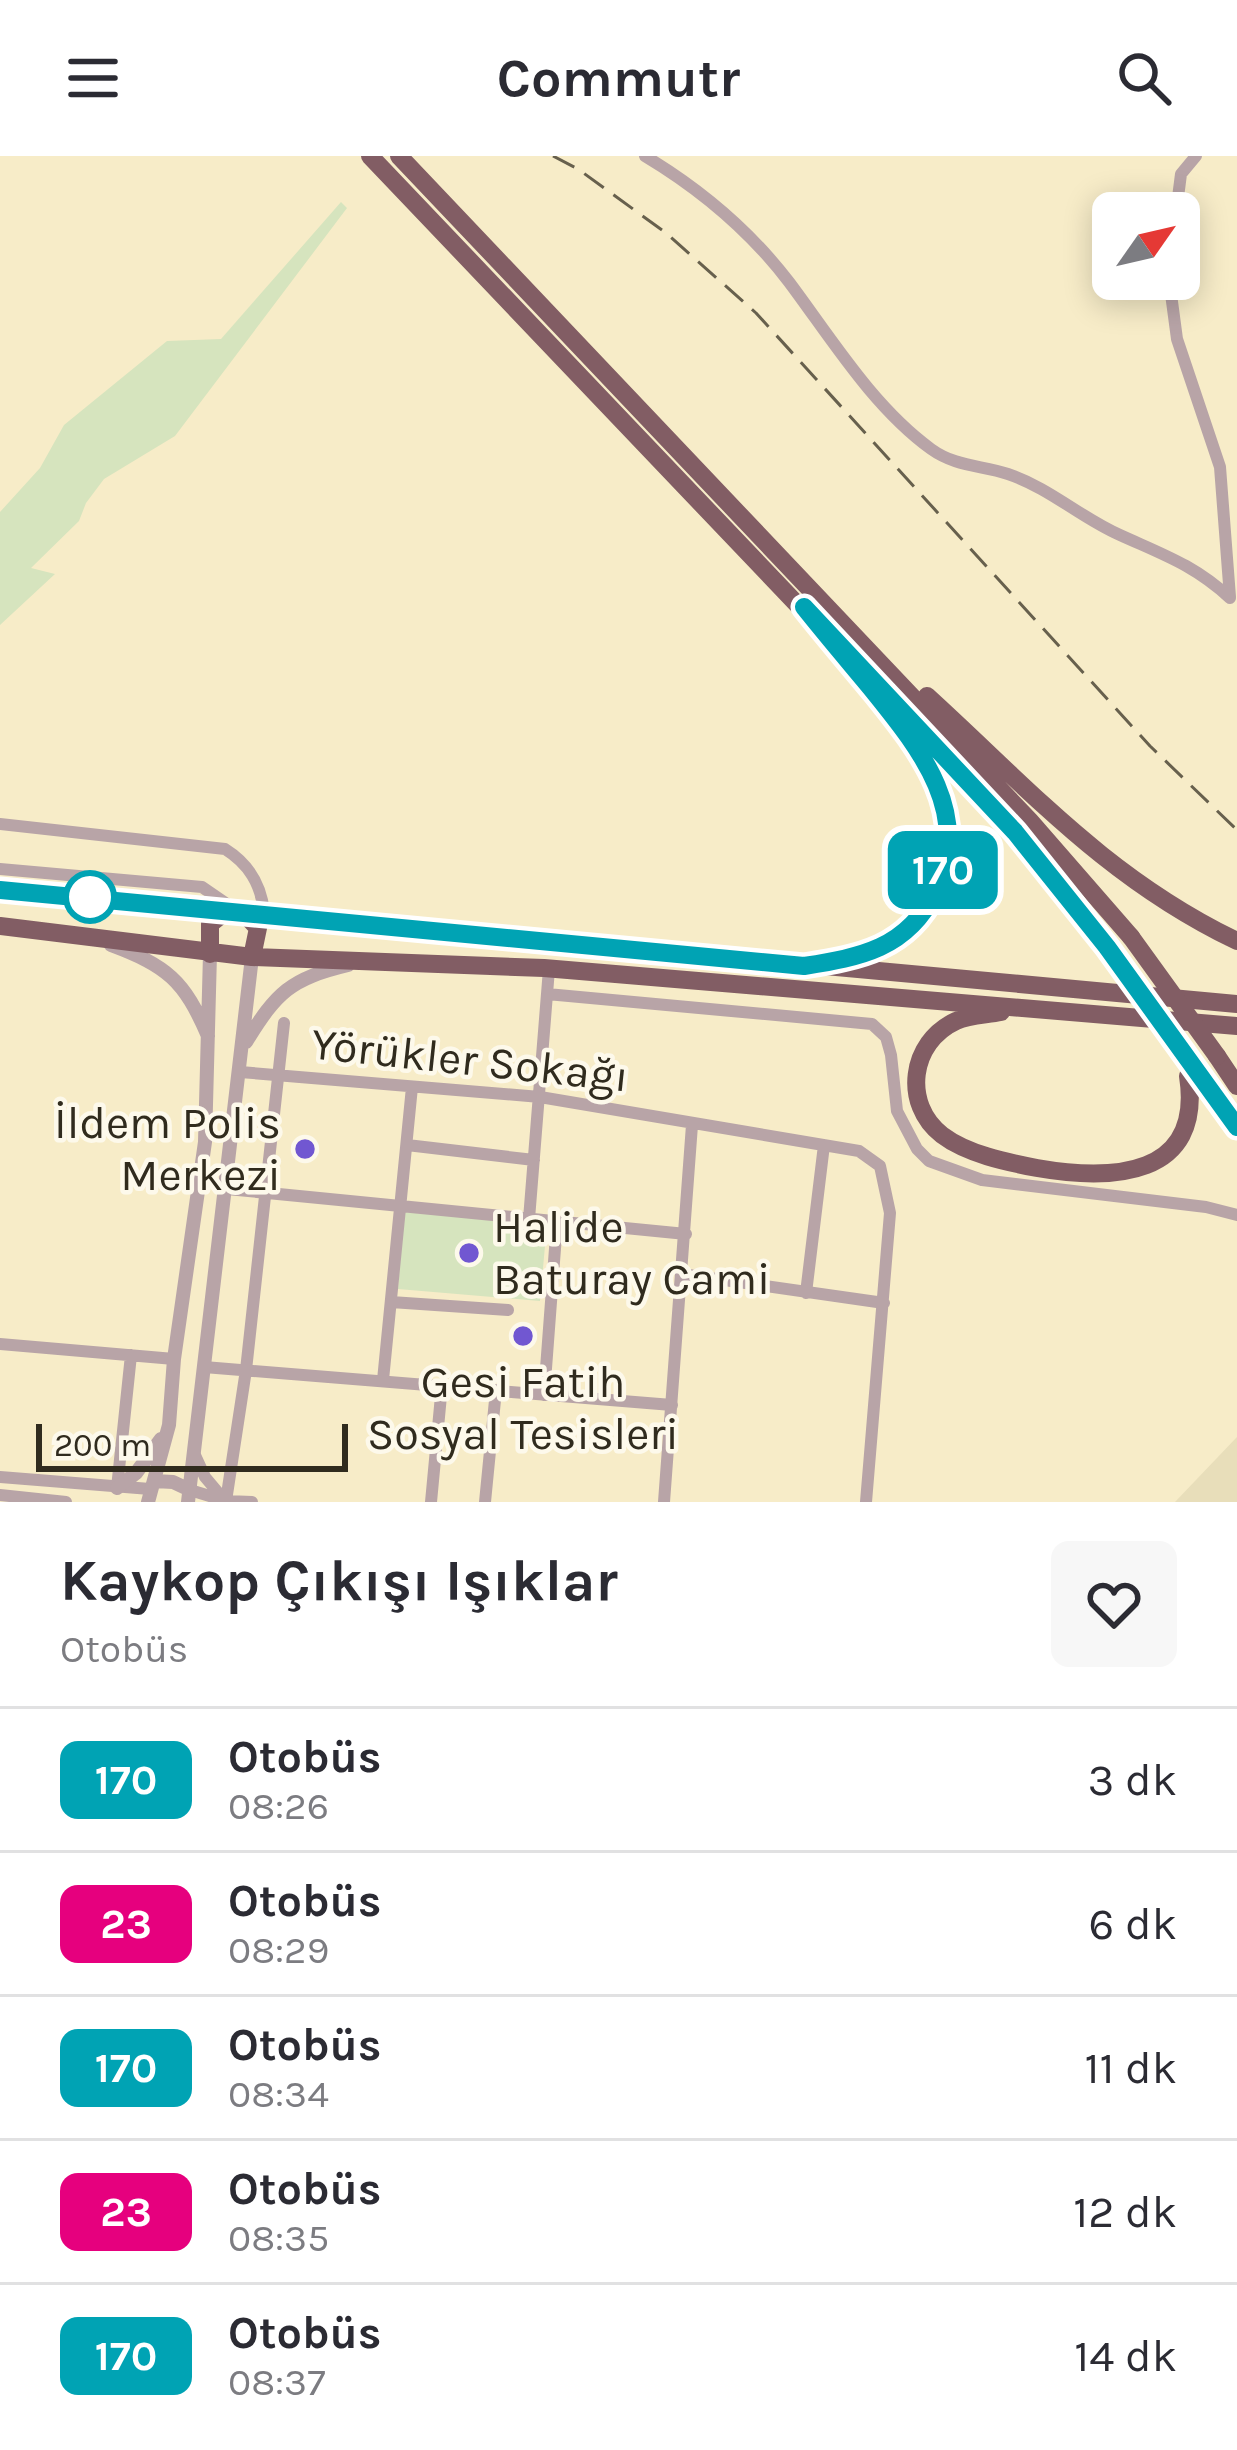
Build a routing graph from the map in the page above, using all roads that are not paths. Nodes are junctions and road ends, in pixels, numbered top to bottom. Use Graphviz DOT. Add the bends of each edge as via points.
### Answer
graph roads {
  1 [pos="370,156"];
  2 [pos="399,156"];
  3 [pos="645,156"];
  4 [pos="1196,156"];
  5 [pos="1179,192"];
  6 [pos="1172,300"];
  7 [pos="809,600"];
  8 [pos="0,824"];
  9 [pos="0,868"];
  10 [pos="0,890"];
  11 [pos="235,909"];
  12 [pos="264,912"];
  13 [pos="0,926"];
  14 [pos="95,939"];
  15 [pos="1237,941"];
  16 [pos="210,954"];
  17 [pos="252,957"];
  18 [pos="365,961"];
  19 [pos="804,966"];
  20 [pos="549,969"];
  21 [pos="547,994"];
  22 [pos="1237,1004"];
  23 [pos="1033,1007"];
  24 [pos="284,1023"];
  25 [pos="1237,1026"];
  26 [pos="210,1040"];
  27 [pos="244,1046"];
  28 [pos="239,1072"];
  29 [pos="278,1076"];
  30 [pos="1197,1078"];
  31 [pos="1237,1082"];
  32 [pos="412,1087"];
  33 [pos="540,1097"];
  34 [pos="692,1124"];
  35 [pos="1237,1127"];
  36 [pos="406,1145"];
  37 [pos="824,1145"];
  38 [pos="535,1160"];
  39 [pos="227,1189"];
  40 [pos="266,1193"];
  41 [pos="401,1206"];
  42 [pos="1237,1216"];
  43 [pos="529,1219"];
  44 [pos="557,1222"];
  45 [pos="686,1234"];
  46 [pos="682,1274"];
  47 [pos="806,1293"];
  48 [pos="391,1303"];
  49 [pos="884,1303"];
  50 [pos="508,1310"];
  51 [pos="0,1344"];
  52 [pos="131,1355"];
  53 [pos="174,1359"];
  54 [pos="204,1366"];
  55 [pos="246,1370"];
  56 [pos="383,1380"];
  57 [pos="442,1385"];
  58 [pos="496,1390"];
  59 [pos="544,1395"];
  60 [pos="672,1405"];
  61 [pos="168,1430"];
  62 [pos="194,1453"];
  63 [pos="0,1477"];
  64 [pos="37,1480"];
  65 [pos="117,1488"];
  66 [pos="151,1491"];
  67 [pos="0,1495"];
  68 [pos="189,1496"];
  69 [pos="40,1500"];
  70 [pos="226,1501"];
  71 [pos="66,1502"];
  72 [pos="252,1502"];
  73 [pos="431,1502"];
  74 [pos="484,1502"];
  75 [pos="664,1502"];
  76 [pos="866,1502"];
  1 -- 7 [label="highway"];
  2 -- 7 [label="highway"];
  3 -- 6 [label="street" via="757,244 931,450 1055,494 1184,562 1230,598 1220,466"];
  4 -- 5 [label="street"];
  7 -- 15 [label="highway" via="1078,839"];
  7 -- 19 [label="highway" via="917,746 949,825 940,879 908,928 861,957"];
  7 -- 30 [label="highway, bridge" via="1015,832"];
  7 -- 31 [label="highway, bridge" via="1030,820 1131,938"];
  8 -- 12 [label="street" via="225,849 256,880"];
  9 -- 11 [label="street" via="202,887"];
  10 -- 11 [label="highway"];
  11 -- 12 [label="highway"];
  11 -- 16 [label="highway" via="210,924"];
  11 -- 17 [label="highway" via="258,928"];
  12 -- 19 [label="highway"];
  13 -- 14 [label="highway"];
  14 -- 16 [label="highway"];
  14 -- 26 [label="street" via="172,974"];
  16 -- 17 [label="highway"];
  16 -- 26 [label="street"];
  17 -- 18 [label="highway"];
  17 -- 27 [label="street"];
  18 -- 20 [label="highway"];
  18 -- 27 [label="street" via="286,987"];
  19 -- 22 [label="highway"];
  20 -- 21 [label="street"];
  20 -- 23 [label="highway"];
  21 -- 33 [label="street"];
  21 -- 42 [label="street" via="872,1024 886,1037 897,1111 929,1161 982,1180"];
  23 -- 25 [label="highway"];
  23 -- 30 [label="highway" via="964,1018 924,1050 918,1097 950,1140 1044,1169 1137,1169 1163,1158 1186,1130"];
  24 -- 29 [label="street"];
  26 -- 53 [label="street" via="201,1176"];
  27 -- 28 [label="street"];
  28 -- 29 [label="street, Yörükler Sokağı"];
  28 -- 39 [label="street"];
  29 -- 32 [label="street, Yörükler Sokağı"];
  29 -- 40 [label="street"];
  30 -- 35 [label="highway"];
  32 -- 33 [label="street, Yörükler Sokağı"];
  32 -- 36 [label="street"];
  33 -- 34 [label="street, Yörükler Sokağı"];
  33 -- 38 [label="street"];
  34 -- 37 [label="street, Yörükler Sokağı"];
  34 -- 45 [label="street"];
  36 -- 38 [label="street"];
  36 -- 41 [label="street"];
  37 -- 47 [label="street"];
  37 -- 49 [label="street, Yörükler Sokağı" via="859,1151 880,1166 890,1213"];
  38 -- 43 [label="street"];
  39 -- 40 [label="street"];
  39 -- 54 [label="street"];
  40 -- 41 [label="street"];
  40 -- 55 [label="street"];
  41 -- 43 [label="street"];
  41 -- 48 [label="street"];
  43 -- 44 [label="street"];
  44 -- 45 [label="street"];
  44 -- 59 [label="street"];
  45 -- 46 [label="street"];
  46 -- 47 [label="street"];
  46 -- 60 [label="street"];
  47 -- 49 [label="street"];
  48 -- 50 [label="street"];
  48 -- 56 [label="street"];
  49 -- 76 [label="street"];
  51 -- 52 [label="street"];
  52 -- 53 [label="street"];
  52 -- 65 [label="street"];
  53 -- 61 [label="street"];
  54 -- 55 [label="street"];
  54 -- 62 [label="street"];
  55 -- 56 [label="street"];
  55 -- 70 [label="street"];
  56 -- 57 [label="street"];
  57 -- 58 [label="street"];
  57 -- 73 [label="street"];
  58 -- 59 [label="street"];
  58 -- 74 [label="street"];
  59 -- 60 [label="street"];
  60 -- 75 [label="street"];
  61 -- 65 [label="street"];
  61 -- 66 [label="street"];
  62 -- 68 [label="street"];
  62 -- 70 [label="street"];
  63 -- 64 [label="street"];
  64 -- 65 [label="street"];
  64 -- 69 [label="street"];
  65 -- 66 [label="street"];
  66 -- 68 [label="street" via="173,1482"];
  67 -- 69 [label="street"];
  68 -- 70 [label="street"];
  69 -- 71 [label="street"];
  70 -- 72 [label="street"];
}
